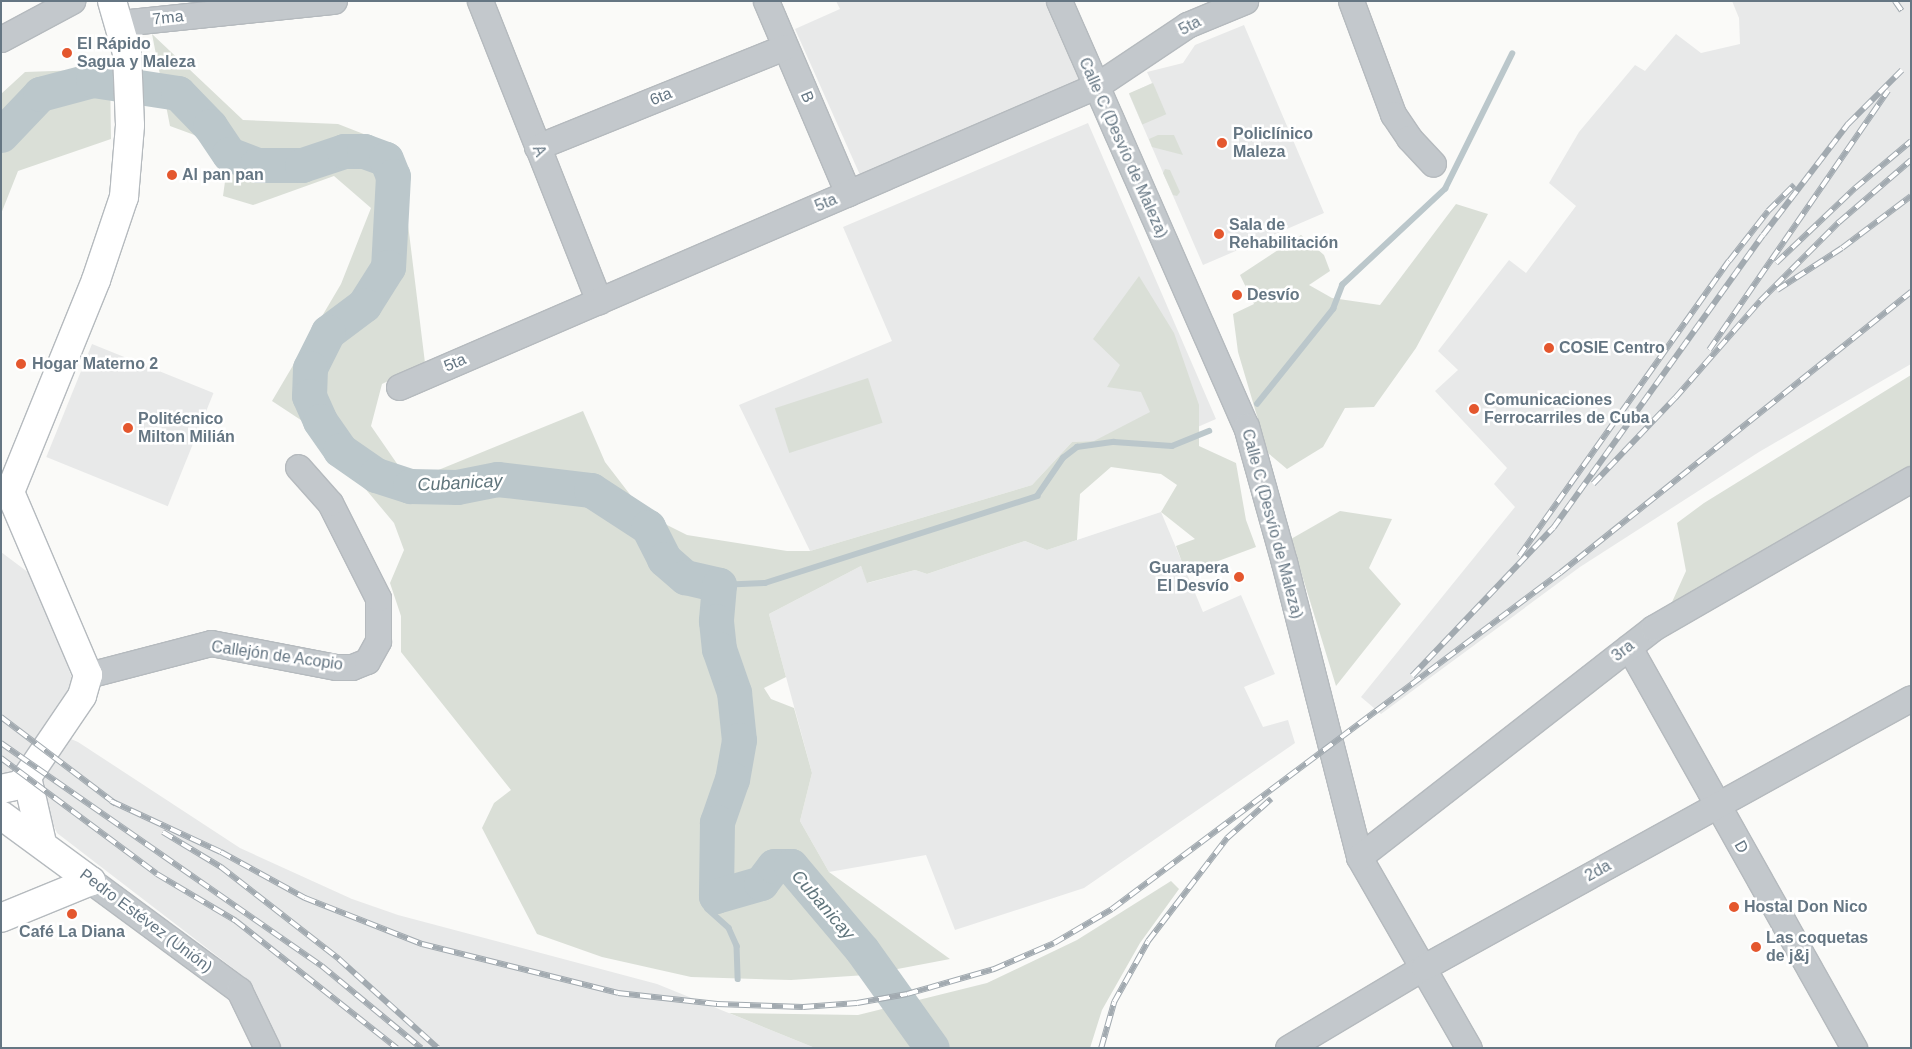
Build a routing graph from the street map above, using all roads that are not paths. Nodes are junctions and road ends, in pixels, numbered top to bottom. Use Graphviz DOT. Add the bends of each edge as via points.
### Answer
graph roads {
  1 [pos="72,1"];
  2 [pos="334,1"];
  3 [pos="480,1"];
  4 [pos="766,1"];
  5 [pos="1059,1"];
  6 [pos="1245,1"];
  7 [pos="1351,1"];
  8 [pos="116,12"];
  9 [pos="1,39"];
  10 [pos="785,47"];
  11 [pos="1096,86"];
  12 [pos="537,147"];
  13 [pos="1433,164"];
  14 [pos="848,193"];
  15 [pos="599,301"];
  16 [pos="399,388"];
  17 [pos="298,467"];
  18 [pos="1911,480"];
  19 [pos="5,489"];
  20 [pos="1629,647"];
  21 [pos="88,675"];
  22 [pos="1911,698"];
  23 [pos="27,777"];
  24 [pos="1,789"];
  25 [pos="1717,805"];
  26 [pos="1,815"];
  27 [pos="42,843"];
  28 [pos="1359,857"];
  29 [pos="91,881"];
  30 [pos="1,918"];
  31 [pos="1424,967"];
  32 [pos="268,1048"];
  33 [pos="1288,1048"];
  34 [pos="1469,1048"];
  35 [pos="1854,1048"];
  1 -- 9 [label="street"];
  2 -- 8 [label="street, 7ma"];
  3 -- 12 [label="street, A"];
  4 -- 10 [label="street, B"];
  5 -- 11 [label="street, Calle C (Desvío de Maleza)"];
  6 -- 11 [label="street, 5ta" via="1186,25"];
  7 -- 13 [label="street" via="1393,114"];
  8 -- 19 [label="main road" via="127,53 130,126 124,197 96,280"];
  10 -- 12 [label="street, 6ta"];
  10 -- 14 [label="street, B"];
  11 -- 14 [label="street, 5ta"];
  11 -- 28 [label="street, Calle C (Desvío de Maleza)" via="1246,426"];
  12 -- 15 [label="street, A"];
  14 -- 15 [label="street, 5ta"];
  15 -- 16 [label="street, 5ta"];
  17 -- 21 [label="street, Callejón de Acopio" via="330,503 378,598 378,641 367,661 352,667 336,667 211,643"];
  18 -- 20 [label="street, 3ra" via="1653,628"];
  19 -- 21 [label="main road"];
  20 -- 25 [label="street, D"];
  20 -- 28 [label="street, 3ra"];
  21 -- 23 [label="main road" via="82,696"];
  22 -- 25 [label="street, 2da"];
  23 -- 24 [label="main road" via="20,785"];
  23 -- 27 [label="main road"];
  25 -- 31 [label="street, 2da"];
  25 -- 35 [label="street, D"];
  26 -- 27 [label="main road, Pedro Estévez (Unión)"];
  27 -- 29 [label="main road, Pedro Estévez (Unión)"];
  28 -- 31 [label="street, Calle C (Desvío de Maleza)"];
  29 -- 30 [label="main road"];
  29 -- 32 [label="street, Pedro Estévez (Unión)" via="239,990"];
  31 -- 33 [label="street, 2da"];
  31 -- 34 [label="street, Calle C (Desvío de Maleza)"];
}
